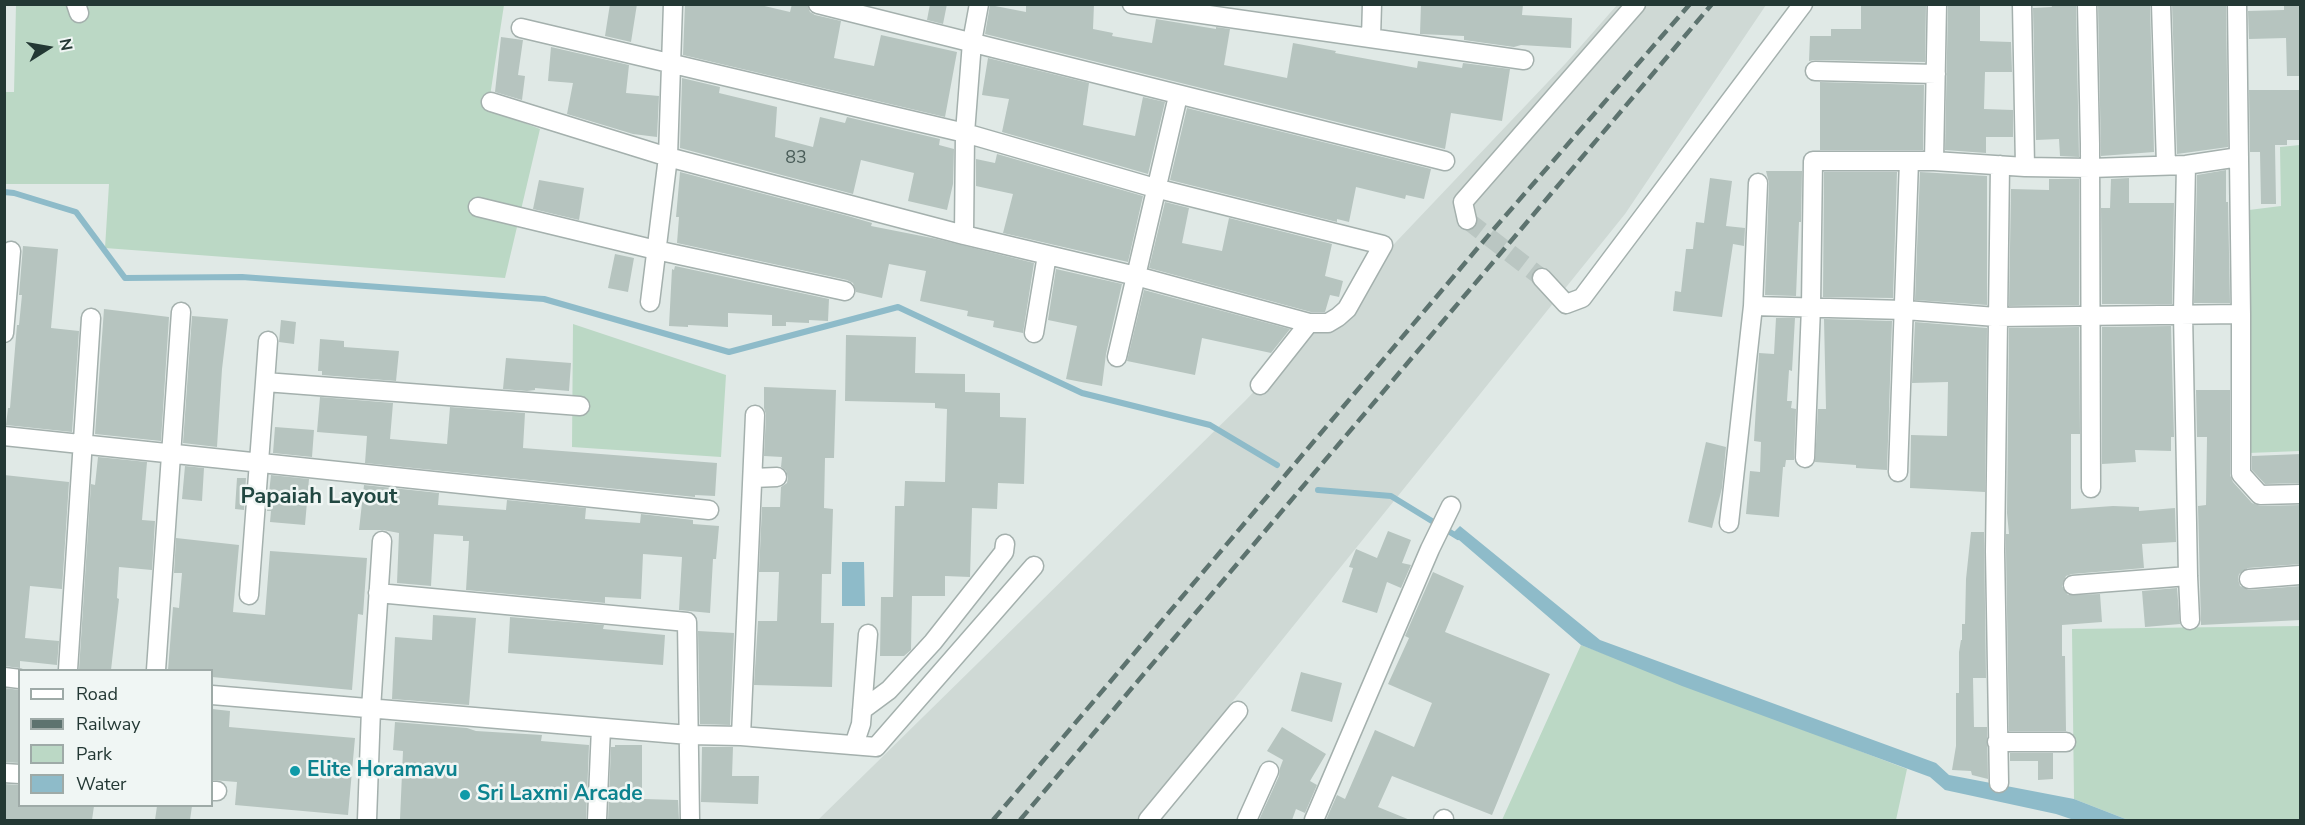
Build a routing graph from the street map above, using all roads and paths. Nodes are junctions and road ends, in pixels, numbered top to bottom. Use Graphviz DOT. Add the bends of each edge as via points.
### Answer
graph roads {
  1 [pos="673,4"];
  2 [pos="818,4"];
  3 [pos="979,4"];
  4 [pos="1132,4"];
  5 [pos="1372,4"];
  6 [pos="1636,4"];
  7 [pos="1803,4"];
  8 [pos="1937,4"];
  9 [pos="2022,4"];
  10 [pos="2087,4"];
  11 [pos="2161,4"];
  12 [pos="2237,4"];
  13 [pos="521,28"];
  14 [pos="1371,38"];
  15 [pos="972,42"];
  16 [pos="1524,60"];
  17 [pos="672,65"];
  18 [pos="1815,71"];
  19 [pos="1936,74"];
  20 [pos="1178,96"];
  21 [pos="491,102"];
  22 [pos="965,134"];
  23 [pos="668,157"];
  24 [pos="2239,157"];
  25 [pos="1909,161"];
  26 [pos="1934,161"];
  27 [pos="1444,162"];
  28 [pos="2000,165"];
  29 [pos="2166,165"];
  30 [pos="2186,165"];
  31 [pos="2025,167"];
  32 [pos="2090,168"];
  33 [pos="1758,183"];
  34 [pos="1155,188"];
  35 [pos="478,207"];
  36 [pos="1467,220"];
  37 [pos="964,235"];
  38 [pos="11,250"];
  39 [pos="656,250"];
  40 [pos="1047,255"];
  41 [pos="1136,276"];
  42 [pos="1542,278"];
  43 [pos="845,291"];
  44 [pos="650,302"];
  45 [pos="1753,306"];
  46 [pos="1810,307"];
  47 [pos="1905,310"];
  48 [pos="181,312"];
  49 [pos="2184,314"];
  50 [pos="2241,314"];
  51 [pos="1996,317"];
  52 [pos="2091,317"];
  53 [pos="91,318"];
  54 [pos="1309,323"];
  55 [pos="4,333"];
  56 [pos="1034,333"];
  57 [pos="267,341"];
  58 [pos="1117,357"];
  59 [pos="265,382"];
  60 [pos="1260,385"];
  61 [pos="580,406"];
  62 [pos="755,415"];
  63 [pos="4,436"];
  64 [pos="83,444"];
  65 [pos="171,453"];
  66 [pos="1805,458"];
  67 [pos="258,463"];
  68 [pos="1898,472"];
  69 [pos="777,477"];
  70 [pos="753,478"];
  71 [pos="2091,489"];
  72 [pos="2301,494"];
  73 [pos="1451,506"];
  74 [pos="709,510"];
  75 [pos="1729,523"];
  76 [pos="382,541"];
  77 [pos="1005,544"];
  78 [pos="1034,566"];
  79 [pos="2301,575"];
  80 [pos="2188,576"];
  81 [pos="2249,579"];
  82 [pos="2073,585"];
  83 [pos="378,593"];
  84 [pos="249,595"];
  85 [pos="2190,620"];
  86 [pos="868,634"];
  87 [pos="68,669"];
  88 [pos="156,669"];
  89 [pos="213,695"];
  90 [pos="371,708"];
  91 [pos="862,710"];
  92 [pos="1238,711"];
  93 [pos="602,728"];
  94 [pos="689,735"];
  95 [pos="741,736"];
  96 [pos="1997,742"];
  97 [pos="2066,742"];
  98 [pos="854,745"];
  99 [pos="1269,771"];
  100 [pos="1999,783"];
  101 [pos="368,820"];
  102 [pos="597,820"];
  103 [pos="690,820"];
  104 [pos="1148,820"];
  105 [pos="1247,820"];
  106 [pos="1314,820"];
  1 -- 17 [label="street"];
  2 -- 15 [label="street"];
  3 -- 15 [label="street"];
  4 -- 14 [label="street"];
  5 -- 14 [label="street"];
  6 -- 36 [label="street" via="1463,202"];
  7 -- 42 [label="street" via="1582,298 1566,304"];
  8 -- 19 [label="street"];
  9 -- 31 [label="street"];
  10 -- 32 [label="street"];
  11 -- 29 [label="street"];
  12 -- 24 [label="street"];
  13 -- 17 [label="street"];
  14 -- 16 [label="street"];
  15 -- 20 [label="street"];
  15 -- 22 [label="street"];
  17 -- 22 [label="street"];
  17 -- 23 [label="street"];
  18 -- 19 [label="street"];
  19 -- 26 [label="street"];
  20 -- 27 [label="street"];
  20 -- 34 [label="street"];
  21 -- 23 [label="street"];
  22 -- 34 [label="street"];
  22 -- 37 [label="street"];
  23 -- 37 [label="street"];
  23 -- 39 [label="street"];
  24 -- 30 [label="street"];
  24 -- 50 [label="street"];
  25 -- 26 [label="street"];
  25 -- 46 [label="street" via="1804,161"];
  25 -- 47 [label="street"];
  26 -- 28 [label="street"];
  28 -- 31 [label="street"];
  28 -- 51 [label="street"];
  29 -- 30 [label="street"];
  29 -- 32 [label="street"];
  30 -- 49 [label="street"];
  31 -- 32 [label="street"];
  32 -- 52 [label="street"];
  33 -- 45 [label="street"];
  34 -- 41 [label="street"];
  34 -- 54 [label="street" via="1383,245 1347,309 1328,323"];
  35 -- 39 [label="street"];
  37 -- 40 [label="street"];
  38 -- 55 [label="street"];
  39 -- 43 [label="street"];
  39 -- 44 [label="street"];
  40 -- 41 [label="street"];
  40 -- 56 [label="street"];
  41 -- 54 [label="street"];
  41 -- 58 [label="street"];
  45 -- 46 [label="street"];
  45 -- 75 [label="street"];
  46 -- 47 [label="street"];
  46 -- 66 [label="street"];
  47 -- 51 [label="street"];
  47 -- 68 [label="street"];
  48 -- 65 [label="street"];
  49 -- 50 [label="street"];
  49 -- 52 [label="street"];
  49 -- 80 [label="street"];
  50 -- 72 [label="street" via="2241,474 2260,495"];
  51 -- 52 [label="street"];
  51 -- 96 [label="street"];
  52 -- 71 [label="street"];
  53 -- 64 [label="street"];
  54 -- 60 [label="street"];
  57 -- 59 [label="street"];
  59 -- 61 [label="street"];
  59 -- 67 [label="street"];
  62 -- 70 [label="street"];
  63 -- 64 [label="street"];
  64 -- 65 [label="street"];
  64 -- 87 [label="street"];
  65 -- 67 [label="street"];
  65 -- 88 [label="street"];
  67 -- 74 [label="street"];
  67 -- 84 [label="street"];
  69 -- 70 [label="street"];
  70 -- 95 [label="street"];
  73 -- 106 [label="street"];
  76 -- 83 [label="street"];
  77 -- 91 [label="street" via="1004,552 933,642 889,690"];
  78 -- 98 [label="street" via="876,747"];
  79 -- 81 [label="street"];
  80 -- 82 [label="street"];
  80 -- 85 [label="street"];
  83 -- 90 [label="street"];
  83 -- 94 [label="street" via="687,622"];
  86 -- 91 [label="street"];
  89 -- 90 [label="street"];
  90 -- 93 [label="street"];
  90 -- 101 [label="street"];
  91 -- 98 [label="street"];
  92 -- 104 [label="street"];
  93 -- 94 [label="street"];
  93 -- 102 [label="street"];
  94 -- 95 [label="street"];
  94 -- 103 [label="street"];
  95 -- 98 [label="street"];
  96 -- 97 [label="street"];
  96 -- 100 [label="street"];
  99 -- 105 [label="street"];
}
